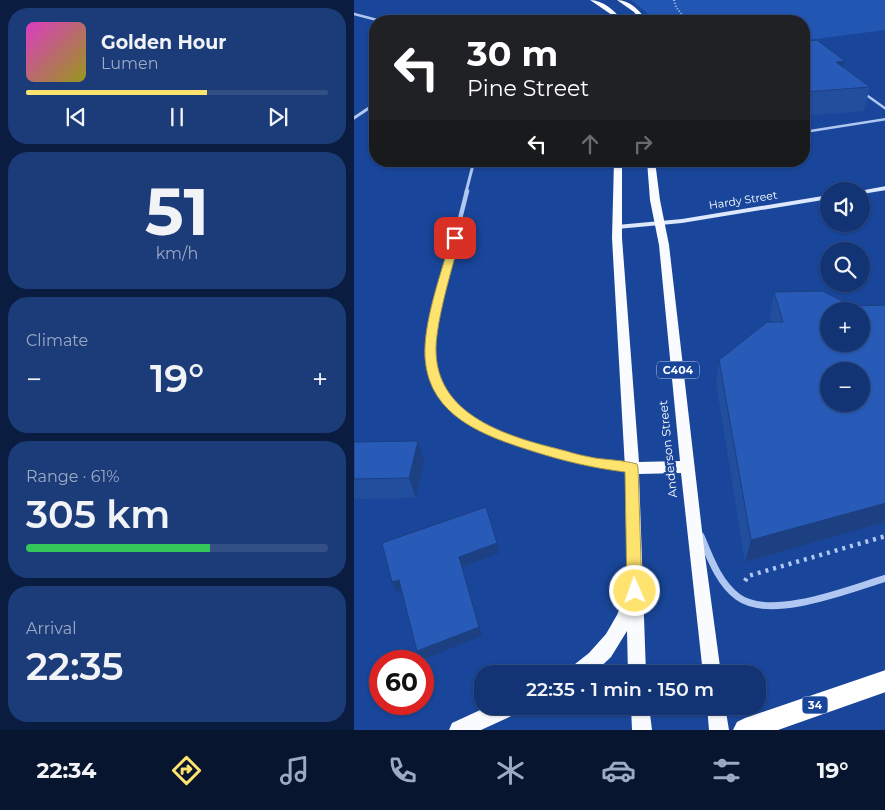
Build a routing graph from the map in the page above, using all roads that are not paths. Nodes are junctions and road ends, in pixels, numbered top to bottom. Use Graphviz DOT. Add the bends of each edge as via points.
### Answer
graph roads {
  1 [pos="593,0"];
  2 [pos="620,0"];
  3 [pos="354,14"];
  4 [pos="614,15"];
  5 [pos="639,15"];
  6 [pos="369,18"];
  7 [pos="858,88"];
  8 [pos="369,108"];
  9 [pos="885,110"];
  10 [pos="354,118"];
  11 [pos="885,119"];
  12 [pos="810,131"];
  13 [pos="473,167"];
  14 [pos="618,167"];
  15 [pos="651,167"];
  16 [pos="885,188"];
  17 [pos="870,191"];
  18 [pos="820,198"];
  19 [pos="660,223"];
  20 [pos="617,226"];
  21 [pos="688,467"];
  22 [pos="632,468"];
  23 [pos="693,517"];
  24 [pos="634,576"];
  25 [pos="885,578"];
  26 [pos="588,665"];
  27 [pos="637,665"];
  28 [pos="711,665"];
  29 [pos="885,681"];
  30 [pos="492,715"];
  31 [pos="641,715"];
  32 [pos="717,715"];
  33 [pos="459,730"];
  34 [pos="642,730"];
  35 [pos="719,730"];
  36 [pos="745,730"];
  1 -- 4 [label="main road"];
  2 -- 5 [label="main road"];
  3 -- 6 [label="street"];
  7 -- 9 [label="lane"];
  8 -- 10 [label="street"];
  11 -- 12 [label="lane"];
  13 -- 22 [label="street" via="431,335 431,360 439,390 469,420 495,434 564,456"];
  14 -- 20 [label="main road"];
  15 -- 19 [label="main road, Anderson Street / C404"];
  16 -- 17 [label="main road"];
  18 -- 19 [label="main road, Hardy Street"];
  19 -- 20 [label="main road, Hardy Street"];
  19 -- 21 [label="main road, Anderson Street / C404"];
  20 -- 22 [label="main road"];
  21 -- 22 [label="main road"];
  21 -- 23 [label="main road, Anderson Street / C404"];
  22 -- 24 [label="main road"];
  23 -- 25 [label="street" via="724,582 746,602 762,606 784,605"];
  23 -- 28 [label="main road, Anderson Street / C404"];
  24 -- 26 [label="main road" via="632,598 617,633"];
  24 -- 27 [label="main road"];
  29 -- 36 [label="highway, 34"];
  30 -- 33 [label="main road"];
  31 -- 34 [label="main road"];
  32 -- 35 [label="main road"];
}
